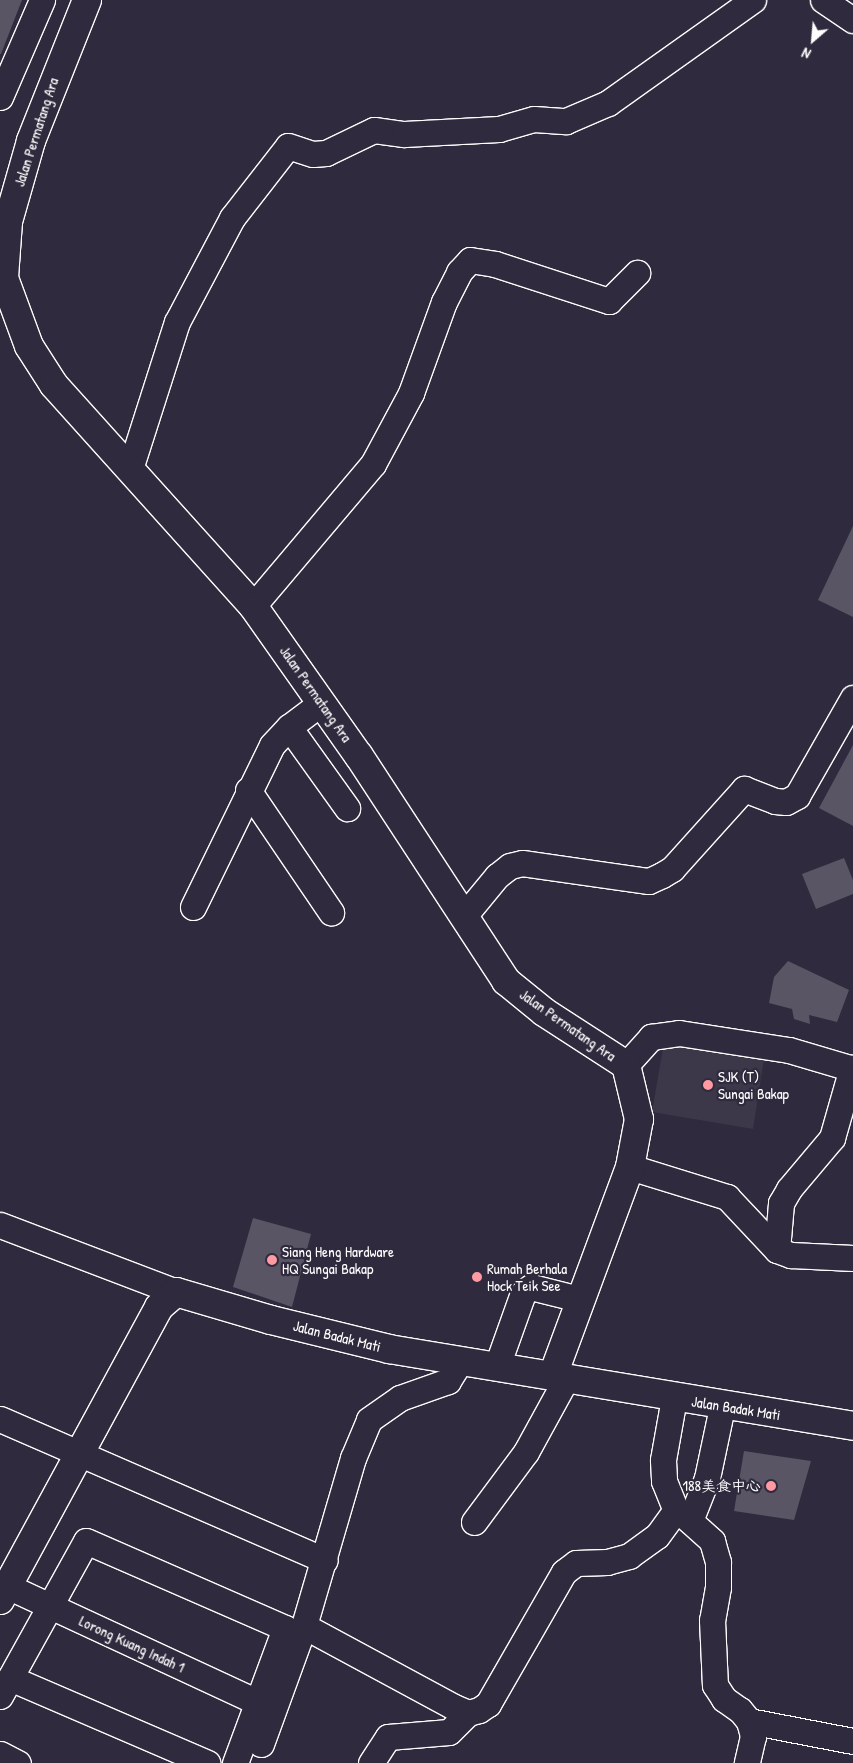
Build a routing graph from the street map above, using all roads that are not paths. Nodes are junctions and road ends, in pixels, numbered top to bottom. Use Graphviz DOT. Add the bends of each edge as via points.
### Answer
graph roads {
  1 [pos="42,0"];
  2 [pos="87,0"];
  3 [pos="753,0"];
  4 [pos="823,0"];
  5 [pos="853,20"];
  6 [pos="0,97"];
  7 [pos="637,273"];
  8 [pos="2,278"];
  9 [pos="7,306"];
  10 [pos="130,469"];
  11 [pos="253,606"];
  12 [pos="853,698"];
  13 [pos="321,703"];
  14 [pos="289,727"];
  15 [pos="248,790"];
  16 [pos="348,808"];
  17 [pos="193,907"];
  18 [pos="330,912"];
  19 [pos="464,916"];
  20 [pos="626,1066"];
  21 [pos="853,1068"];
  22 [pos="630,1167"];
  23 [pos="0,1225"];
  24 [pos="777,1250"];
  25 [pos="853,1258"];
  26 [pos="176,1292"];
  27 [pos="579,1299"];
  28 [pos="461,1360"];
  29 [pos="497,1366"];
  30 [pos="560,1376"];
  31 [pos="674,1398"];
  32 [pos="722,1407"];
  33 [pos="0,1419"];
  34 [pos="853,1426"];
  35 [pos="78,1453"];
  36 [pos="683,1515"];
  37 [pos="474,1522"];
  38 [pos="324,1560"];
  39 [pos="4,1593"];
  40 [pos="50,1606"];
  41 [pos="304,1626"];
  42 [pos="5,1687"];
  43 [pos="257,1702"];
  44 [pos="468,1713"];
  45 [pos="749,1721"];
  46 [pos="853,1741"];
  47 [pos="0,1754"];
  48 [pos="18,1763"];
  49 [pos="208,1763"];
  50 [pos="235,1763"];
  51 [pos="254,1763"];
  52 [pos="372,1763"];
  53 [pos="746,1763"];
  1 -- 6 [label="street"];
  2 -- 8 [label="main road, Jalan Permatang Ara" via="32,141 8,222"];
  3 -- 10 [label="street" via="608,103 566,121 534,119 499,129 404,134 374,130 326,153 313,154 288,146 232,218 177,322"];
  4 -- 5 [label="street"];
  7 -- 11 [label="street" via="609,301 496,264 470,260 459,272 448,294 411,393 373,464"];
  8 -- 9 [label="main road, Jalan Permatang Ara"];
  9 -- 10 [label="main road, Jalan Permatang Ara" via="54,385"];
  10 -- 11 [label="main road, Jalan Permatang Ara"];
  11 -- 13 [label="main road, Jalan Permatang Ara"];
  12 -- 19 [label="street" via="797,796 786,802 776,801 744,788 672,870 649,880 522,863 497,876"];
  13 -- 14 [label="street"];
  13 -- 19 [label="main road, Jalan Permatang Ara"];
  14 -- 15 [label="street" via="272,745"];
  14 -- 16 [label="street"];
  15 -- 17 [label="street"];
  15 -- 18 [label="street"];
  19 -- 20 [label="main road, Jalan Permatang Ara" via="506,981 544,1012"];
  20 -- 21 [label="street" via="651,1037 678,1033 788,1050"];
  20 -- 22 [label="main road, Jalan Permatang Ara" via="640,1119"];
  21 -- 24 [label="street" via="832,1138 789,1189 782,1203"];
  22 -- 24 [label="street" via="727,1197"];
  22 -- 27 [label="main road, Jalan Permatang Ara"];
  23 -- 26 [label="street"];
  24 -- 25 [label="street" via="792,1255"];
  26 -- 28 [label="main road, Jalan Badak Mati" via="370,1344"];
  26 -- 35 [label="main road" via="159,1307"];
  27 -- 29 [label="street" via="531,1287 523,1292"];
  27 -- 30 [label="main road, Jalan Permatang Ara"];
  28 -- 29 [label="main road, Jalan Badak Mati"];
  28 -- 38 [label="street" via="448,1381 400,1398 370,1420 353,1458"];
  29 -- 30 [label="main road, Jalan Badak Mati"];
  30 -- 31 [label="main road, Jalan Badak Mati"];
  30 -- 37 [label="street" via="526,1452"];
  31 -- 32 [label="main road, Jalan Badak Mati"];
  31 -- 36 [label="street" via="663,1460 664,1481"];
  32 -- 34 [label="main road, Jalan Badak Mati"];
  32 -- 36 [label="street" via="706,1478"];
  33 -- 35 [label="street"];
  35 -- 38 [label="street"];
  35 -- 39 [label="main road"];
  36 -- 44 [label="street" via="629,1556 607,1562 576,1563 564,1572 488,1704"];
  36 -- 45 [label="street" via="712,1541 718,1562 718,1587 712,1620 715,1685 724,1699"];
  38 -- 41 [label="street"];
  39 -- 40 [label="street, Lorong Kuang Indah 1"];
  40 -- 42 [label="street"];
  40 -- 43 [label="street, Lorong Kuang Indah 1"];
  40 -- 43 [label="street" via="86,1541 285,1628"];
  41 -- 44 [label="street"];
  41 -- 51 [label="street"];
  42 -- 49 [label="street"];
  43 -- 50 [label="street"];
  44 -- 52 [label="street" via="450,1732 388,1737"];
  45 -- 46 [label="street"];
  45 -- 53 [label="street" via="752,1736"];
  47 -- 48 [label="street"];
}
